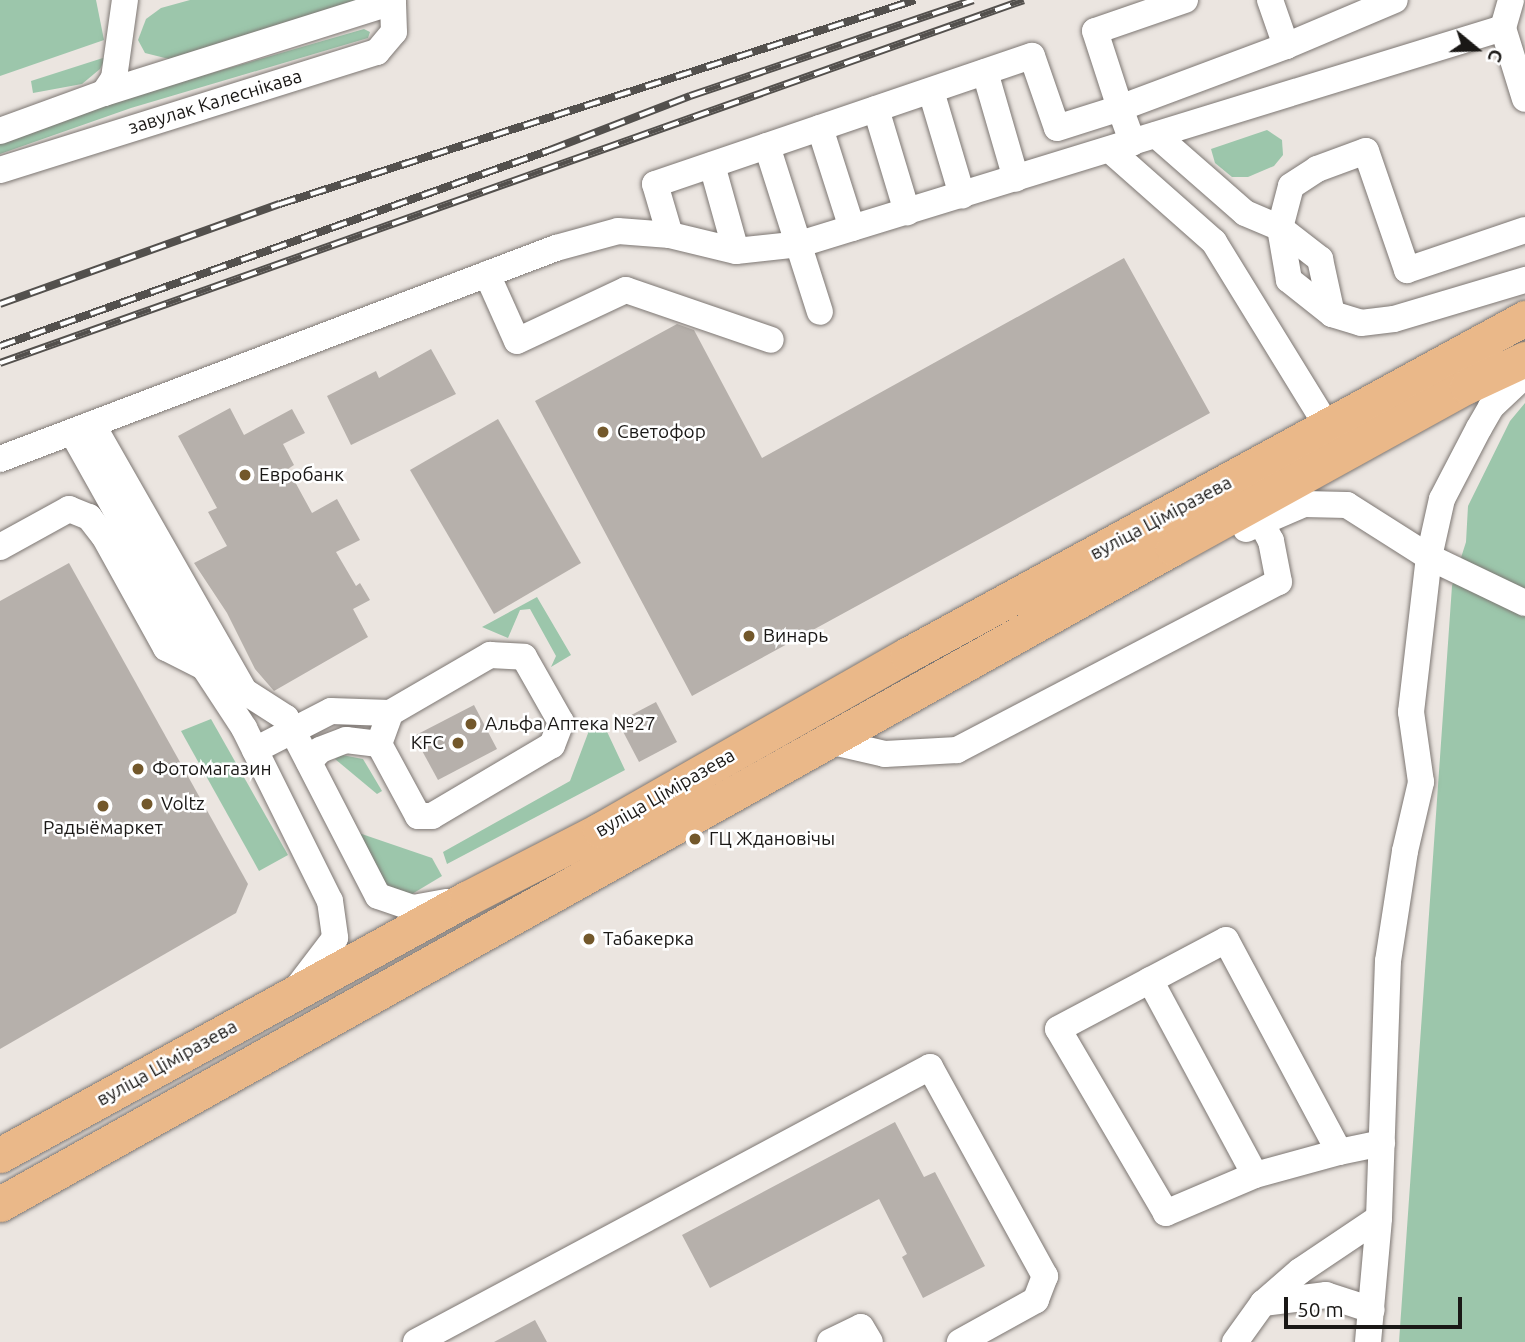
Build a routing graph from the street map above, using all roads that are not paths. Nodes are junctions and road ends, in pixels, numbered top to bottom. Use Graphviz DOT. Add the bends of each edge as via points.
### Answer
graph roads {
  1 [pos="125,0"];
  2 [pos="1185,0"];
  3 [pos="1270,0"];
  4 [pos="1395,0"];
  5 [pos="1511,0"];
  6 [pos="393,1"];
  7 [pos="1503,27"];
  8 [pos="1286,46"];
  9 [pos="985,72"];
  10 [pos="931,90"];
  11 [pos="104,93"];
  12 [pos="1525,99"];
  13 [pos="1120,108"];
  14 [pos="876,109"];
  15 [pos="820,128"];
  16 [pos="0,131"];
  17 [pos="1133,143"];
  18 [pos="767,146"];
  19 [pos="712,165"];
  20 [pos="0,170"];
  21 [pos="1016,178"];
  22 [pos="962,195"];
  23 [pos="907,212"];
  24 [pos="852,228"];
  25 [pos="1280,228"];
  26 [pos="1525,230"];
  27 [pos="670,235"];
  28 [pos="800,244"];
  29 [pos="736,251"];
  30 [pos="487,274"];
  31 [pos="1525,279"];
  32 [pos="820,312"];
  33 [pos="1525,318"];
  34 [pos="771,340"];
  35 [pos="1525,359"];
  36 [pos="1525,375"];
  37 [pos="1328,427"];
  38 [pos="82,428"];
  39 [pos="1367,443"];
  40 [pos="0,459"];
  41 [pos="1250,502"];
  42 [pos="0,547"];
  43 [pos="1429,558"];
  44 [pos="1525,603"];
  45 [pos="204,667"];
  46 [pos="390,713"];
  47 [pos="294,731"];
  48 [pos="829,741"];
  49 [pos="379,744"];
  50 [pos="255,750"];
  51 [pos="309,762"];
  52 [pos="466,899"];
  53 [pos="1150,980"];
  54 [pos="292,995"];
  55 [pos="1382,1143"];
  56 [pos="1339,1152"];
  57 [pos="0,1154"];
  58 [pos="1255,1175"];
  59 [pos="0,1204"];
  60 [pos="1379,1218"];
  61 [pos="1263,1303"];
  62 [pos="1372,1310"];
  63 [pos="416,1342"];
  64 [pos="830,1342"];
  65 [pos="870,1342"];
  66 [pos="960,1342"];
  67 [pos="1235,1342"];
  68 [pos="1368,1342"];
  1 -- 11 [label="street" via="114,78"];
  2 -- 13 [label="street" via="1095,30"];
  3 -- 8 [label="street"];
  4 -- 8 [label="street"];
  5 -- 7 [label="street"];
  6 -- 11 [label="street, завулак Калеснікава"];
  6 -- 20 [label="street, завулак Калеснікава" via="394,32 377,52"];
  7 -- 12 [label="street"];
  7 -- 17 [label="street"];
  8 -- 13 [label="street"];
  9 -- 10 [label="street"];
  9 -- 13 [label="street" via="1032,56 1058,128"];
  9 -- 21 [label="street"];
  10 -- 14 [label="street"];
  10 -- 22 [label="street"];
  11 -- 16 [label="street, завулак Калеснікава"];
  13 -- 17 [label="street"];
  14 -- 15 [label="street"];
  14 -- 23 [label="street"];
  15 -- 18 [label="street"];
  15 -- 24 [label="street"];
  17 -- 21 [label="street"];
  17 -- 25 [label="street" via="1245,213"];
  17 -- 37 [label="street" via="1214,242"];
  18 -- 19 [label="street"];
  18 -- 28 [label="street"];
  19 -- 27 [label="street" via="655,184"];
  19 -- 29 [label="street"];
  21 -- 22 [label="street"];
  22 -- 23 [label="street"];
  23 -- 24 [label="street"];
  24 -- 28 [label="street"];
  25 -- 26 [label="street" via="1291,186 1317,169 1366,151 1407,270"];
  25 -- 31 [label="street" via="1332,314 1361,323 1394,319"];
  27 -- 29 [label="street"];
  27 -- 30 [label="street" via="618,231"];
  28 -- 29 [label="street"];
  28 -- 32 [label="street"];
  30 -- 34 [label="street" via="517,341 626,290"];
  30 -- 38 [label="street"];
  33 -- 37 [label="main road, вуліца Ціміразева"];
  35 -- 39 [label="main road, вуліца Ціміразева"];
  36 -- 43 [label="street" via="1491,407 1479,428 1442,499"];
  37 -- 39 [label="street"];
  37 -- 41 [label="main road, вуліца Ціміразева"];
  38 -- 40 [label="street"];
  38 -- 45 [label="street"];
  38 -- 47 [label="street" via="244,691 286,718"];
  39 -- 41 [label="main road, вуліца Ціміразева" via="1294,485"];
  41 -- 43 [label="street" via="1347,505"];
  41 -- 48 [label="main road, вуліца Ціміразева"];
  41 -- 48 [label="street" via="1271,541 1279,582 957,750 885,754"];
  41 -- 52 [label="main road, вуліца Ціміразева" via="907,655 600,830"];
  42 -- 45 [label="street" via="69,509 89,517 166,648"];
  43 -- 44 [label="street"];
  43 -- 55 [label="street" via="1410,712 1421,782 1388,961"];
  45 -- 50 [label="street"];
  46 -- 47 [label="street" via="331,711"];
  46 -- 49 [label="street"];
  46 -- 49 [label="street" via="490,655 524,657 561,722 552,745 432,816 418,816"];
  47 -- 50 [label="street"];
  47 -- 51 [label="street"];
  48 -- 59 [label="main road, вуліца Ціміразева"];
  49 -- 51 [label="street" via="346,740 320,750"];
  50 -- 54 [label="street" via="308,853 336,923 335,938"];
  51 -- 52 [label="street" via="378,896 412,908"];
  52 -- 54 [label="main road, вуліца Ціміразева"];
  53 -- 56 [label="street" via="1226,940"];
  53 -- 58 [label="street"];
  53 -- 58 [label="street" via="1058,1029 1166,1213"];
  54 -- 57 [label="main road, вуліца Ціміразева"];
  55 -- 56 [label="street"];
  55 -- 60 [label="street"];
  56 -- 58 [label="street"];
  60 -- 61 [label="street" via="1300,1271"];
  60 -- 62 [label="street"];
  61 -- 62 [label="street" via="1326,1295"];
  61 -- 67 [label="street"];
  62 -- 68 [label="street"];
  63 -- 66 [label="street" via="930,1067 1045,1276 1036,1300"];
  64 -- 65 [label="street" via="861,1327"];
}
